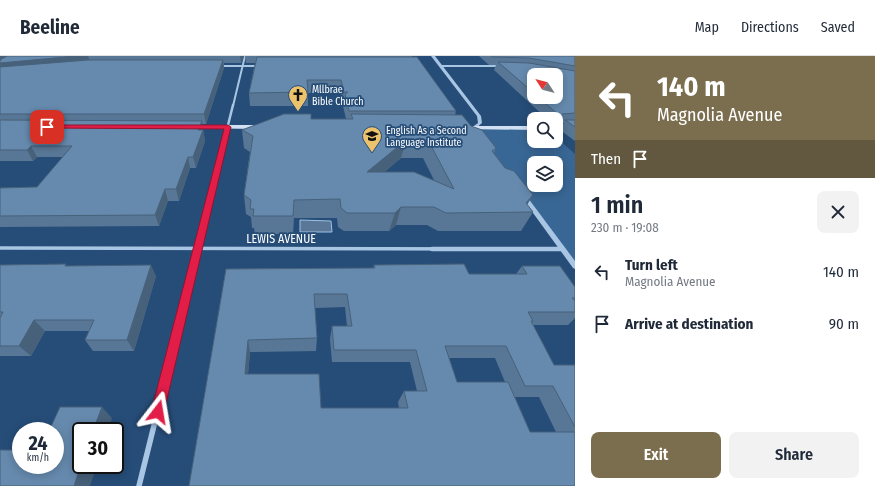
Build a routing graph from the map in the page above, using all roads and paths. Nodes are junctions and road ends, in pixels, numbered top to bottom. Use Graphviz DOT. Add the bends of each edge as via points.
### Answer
graph roads {
  1 [pos="245,56"];
  2 [pos="433,56"];
  3 [pos="213,66"];
  4 [pos="243,66"];
  5 [pos="270,66"];
  6 [pos="441,66"];
  7 [pos="504,67"];
  8 [pos="467,123"];
  9 [pos="575,126"];
  10 [pos="187,127"];
  11 [pos="228,127"];
  12 [pos="268,127"];
  13 [pos="563,127"];
  14 [pos="460,128"];
  15 [pos="473,128"];
  16 [pos="527,128"];
  17 [pos="479,135"];
  18 [pos="521,192"];
  19 [pos="0,248"];
  20 [pos="198,248"];
  21 [pos="562,249"];
  22 [pos="575,266"];
  23 [pos="139,486"];
  1 -- 4 [label="street"];
  2 -- 6 [label="street"];
  3 -- 4 [label="street"];
  4 -- 5 [label="street"];
  4 -- 11 [label="street"];
  6 -- 7 [label="street"];
  6 -- 15 [label="street" via="479,116 480,122"];
  8 -- 15 [label="street"];
  9 -- 13 [label="main road"];
  10 -- 11 [label="main road"];
  11 -- 12 [label="main road"];
  11 -- 20 [label="street"];
  14 -- 15 [label="main road"];
  15 -- 16 [label="main road"];
  15 -- 17 [label="street"];
  18 -- 21 [label="street"];
  19 -- 20 [label="street, LEWIS AVENUE"];
  20 -- 21 [label="street, LEWIS AVENUE"];
  20 -- 23 [label="street"];
  21 -- 22 [label="street"];
}
